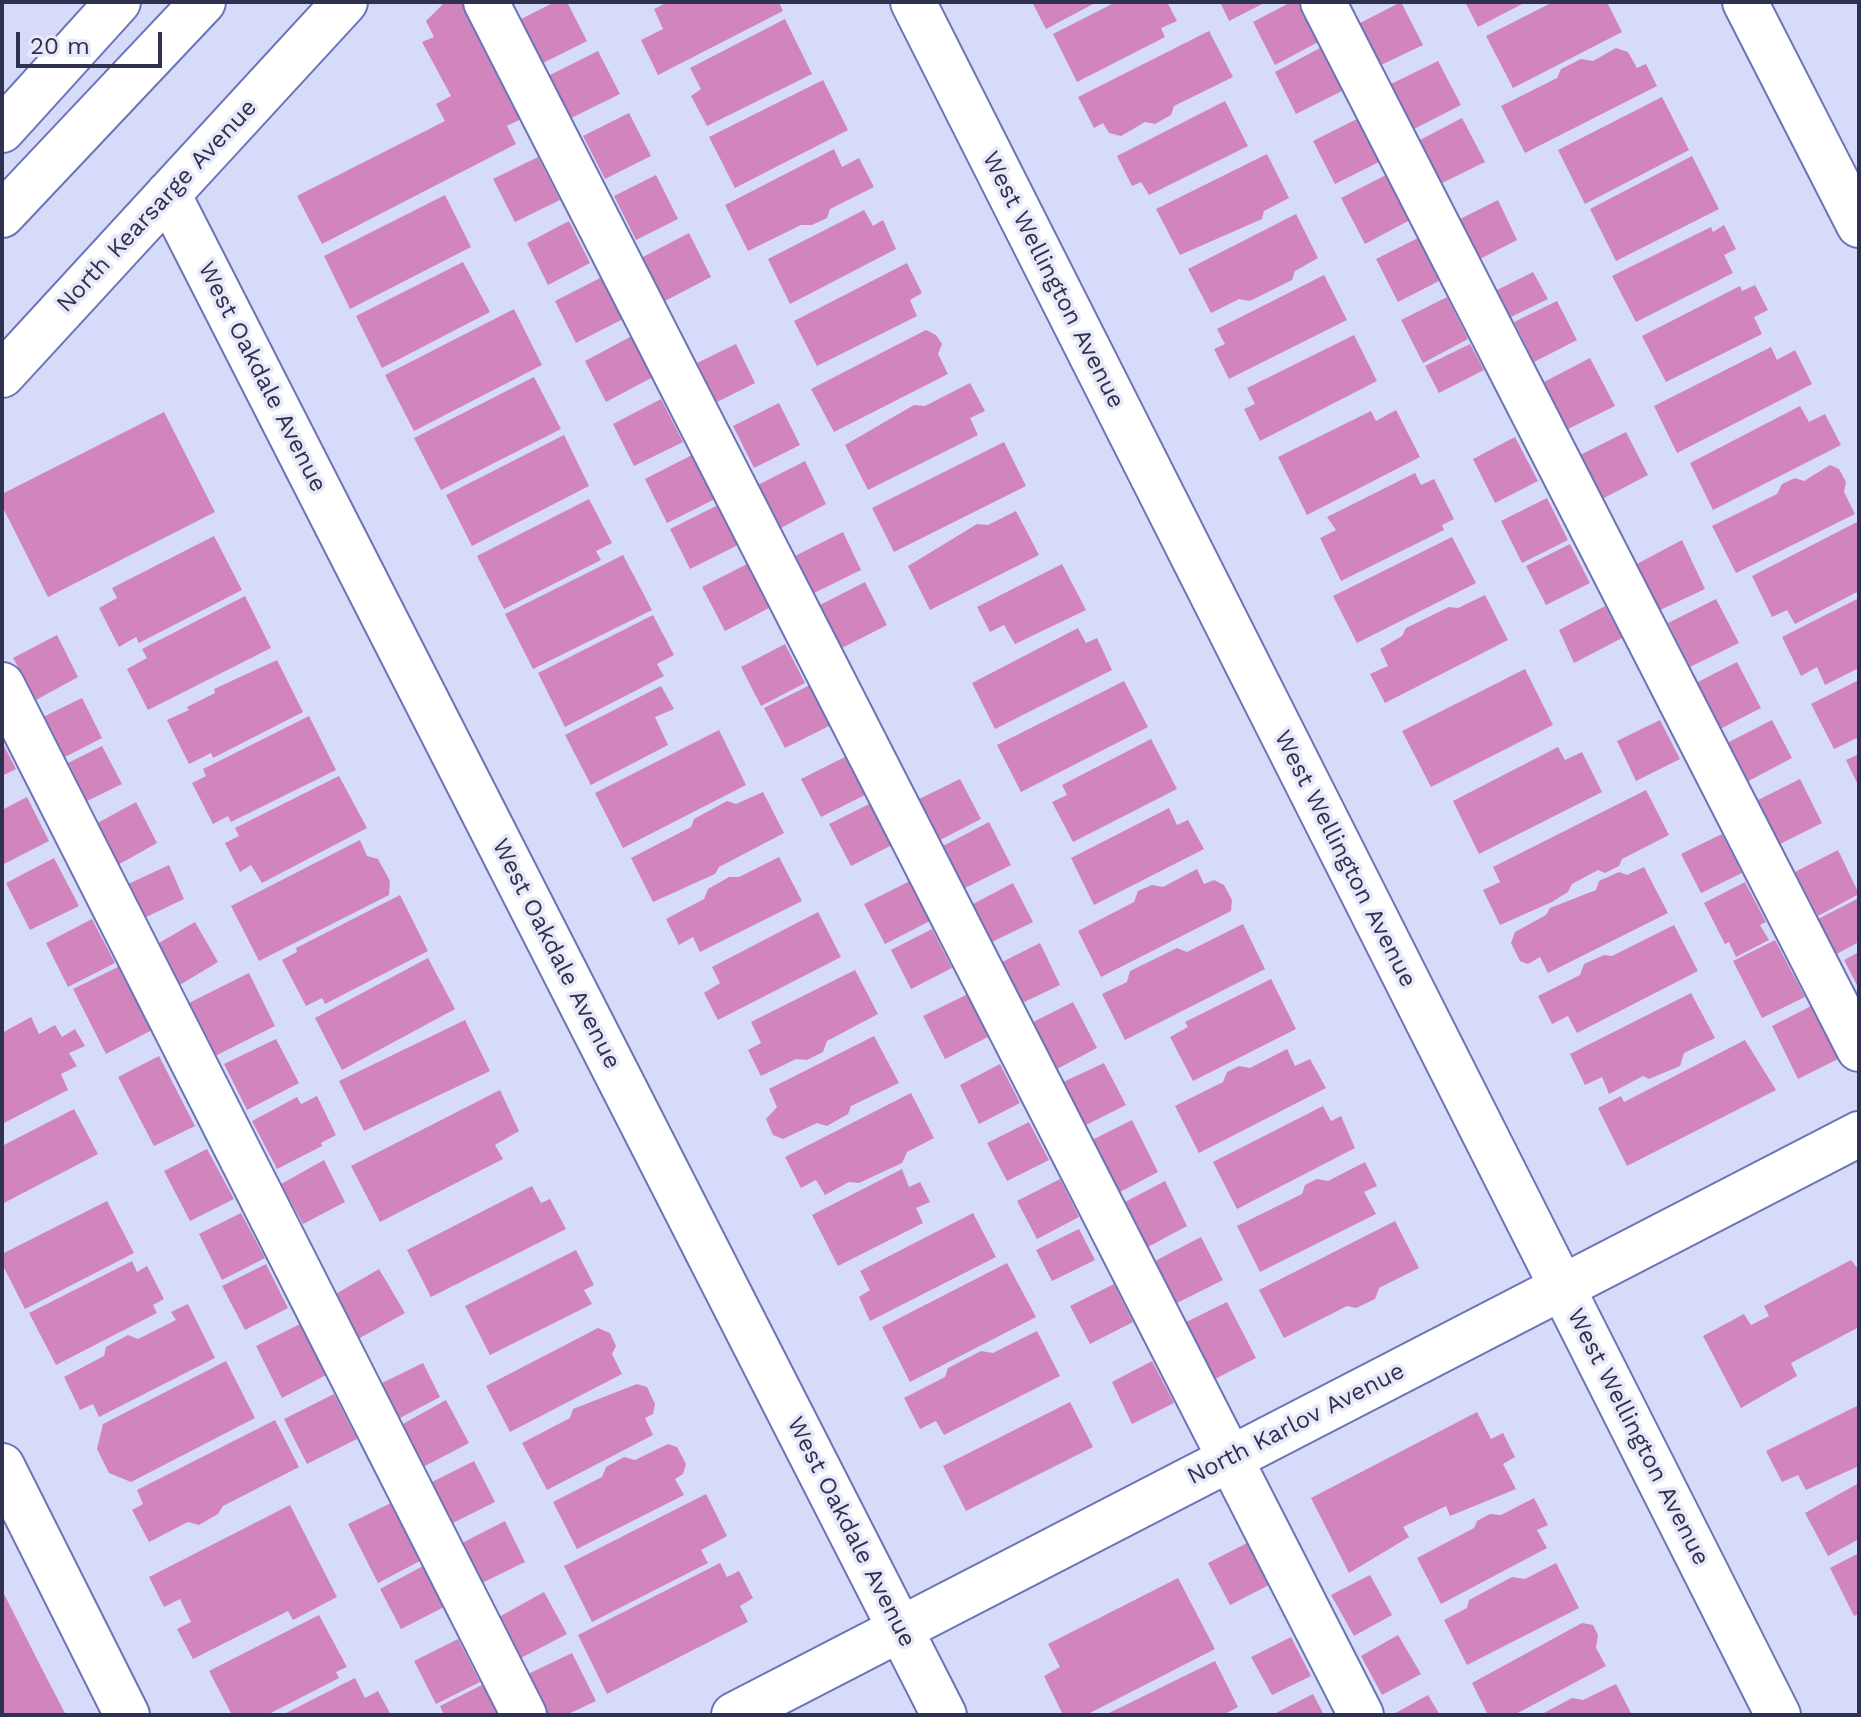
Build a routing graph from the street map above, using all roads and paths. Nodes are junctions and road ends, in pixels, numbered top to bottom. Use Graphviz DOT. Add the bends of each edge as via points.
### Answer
graph roads {
  1 [pos="118,2"];
  2 [pos="203,2"];
  3 [pos="345,2"];
  4 [pos="486,2"];
  5 [pos="913,2"];
  6 [pos="1323,2"];
  7 [pos="1745,2"];
  8 [pos="2,130"];
  9 [pos="168,194"];
  10 [pos="2,215"];
  11 [pos="1859,225"];
  12 [pos="2,375"];
  13 [pos="2,685"];
  14 [pos="1859,1049"];
  15 [pos="1859,1134"];
  16 [pos="1562,1288"];
  17 [pos="1230,1459"];
  18 [pos="2,1466"];
  19 [pos="900,1629"];
  20 [pos="127,1715"];
  21 [pos="524,1715"];
  22 [pos="734,1715"];
  23 [pos="944,1715"];
  24 [pos="1361,1715"];
  25 [pos="1778,1715"];
  1 -- 8 [label="street"];
  2 -- 10 [label="street"];
  3 -- 9 [label="street, North Kearsarge Avenue"];
  4 -- 17 [label="street"];
  5 -- 16 [label="street, West Wellington Avenue"];
  6 -- 14 [label="street"];
  7 -- 11 [label="street"];
  9 -- 12 [label="street, North Kearsarge Avenue"];
  9 -- 19 [label="street, West Oakdale Avenue"];
  13 -- 21 [label="street"];
  15 -- 16 [label="street, North Karlov Avenue"];
  16 -- 17 [label="street, North Karlov Avenue"];
  16 -- 25 [label="street, West Wellington Avenue"];
  17 -- 19 [label="street, North Karlov Avenue"];
  17 -- 24 [label="street"];
  18 -- 20 [label="street"];
  19 -- 22 [label="street, North Karlov Avenue"];
  19 -- 23 [label="street, West Oakdale Avenue"];
}
